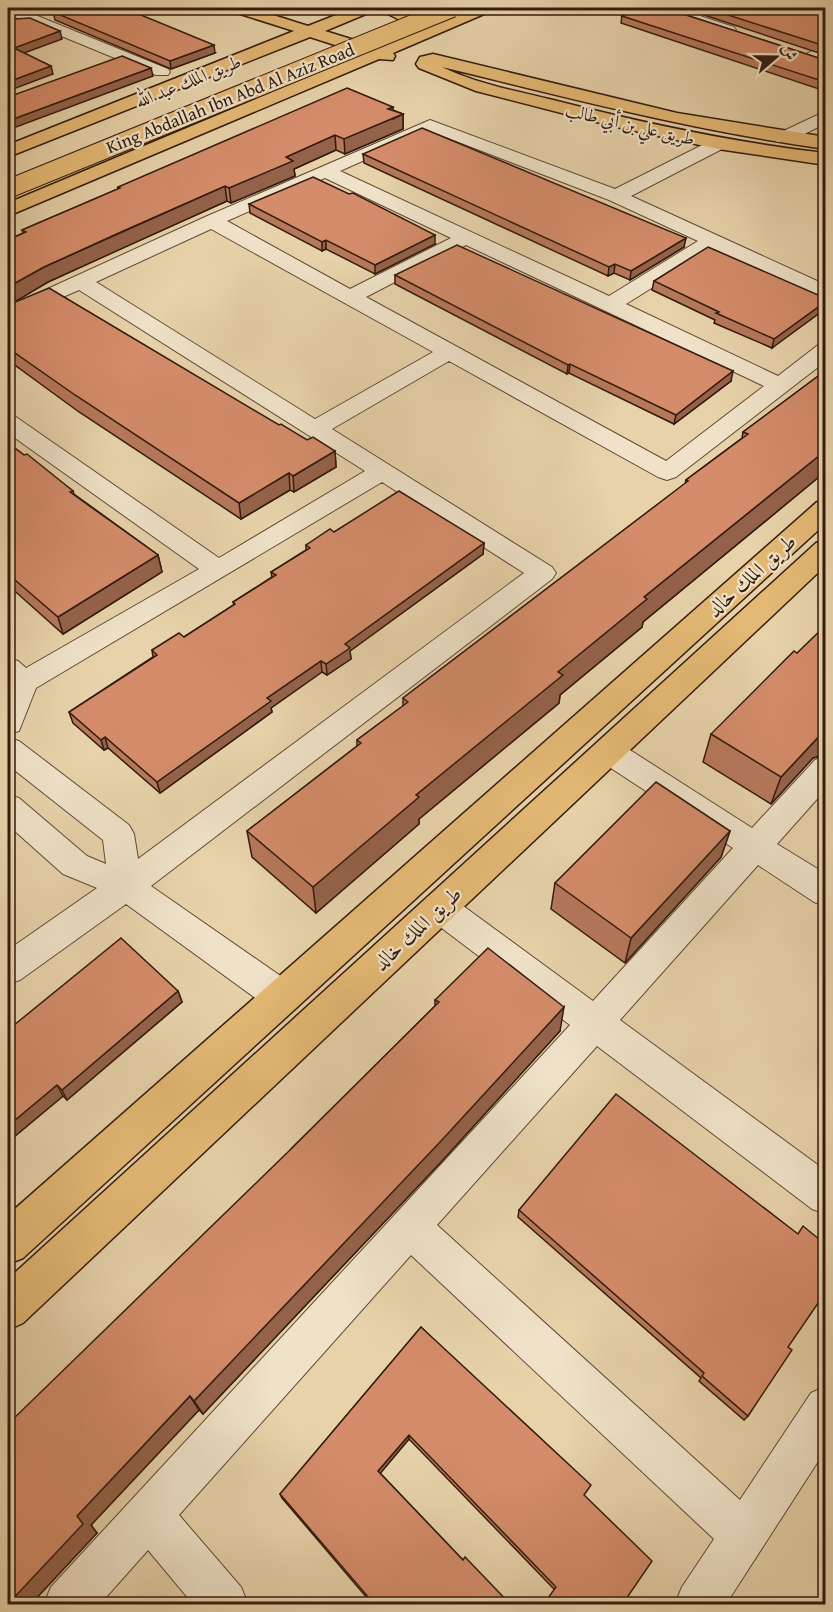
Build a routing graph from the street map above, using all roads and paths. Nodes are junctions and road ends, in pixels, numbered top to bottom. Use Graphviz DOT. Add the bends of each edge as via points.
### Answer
graph roads {
  1 [pos="291,8"];
  2 [pos="367,8"];
  3 [pos="395,8"];
  4 [pos="405,8"];
  5 [pos="702,8"];
  6 [pos="8,9"];
  7 [pos="239,9"];
  8 [pos="61,10"];
  9 [pos="468,10"];
  10 [pos="312,11"];
  11 [pos="32,20"];
  12 [pos="337,20"];
  13 [pos="8,28"];
  14 [pos="308,32"];
  15 [pos="743,35"];
  16 [pos="403,43"];
  17 [pos="825,48"];
  18 [pos="378,54"];
  19 [pos="119,57"];
  20 [pos="825,62"];
  21 [pos="231,64"];
  22 [pos="97,66"];
  23 [pos="470,68"];
  24 [pos="162,72"];
  25 [pos="439,73"];
  26 [pos="368,75"];
  27 [pos="417,76"];
  28 [pos="302,86"];
  29 [pos="537,87"];
  30 [pos="488,88"];
  31 [pos="825,116"];
  32 [pos="783,138"];
  33 [pos="825,143"];
  34 [pos="718,144"];
  35 [pos="8,151"];
  36 [pos="825,159"];
  37 [pos="8,166"];
  38 [pos="326,171"];
  39 [pos="8,189"];
  40 [pos="616,196"];
  41 [pos="8,210"];
  42 [pos="212,221"];
  43 [pos="465,238"];
  44 [pos="711,242"];
  45 [pos="79,281"];
  46 [pos="825,293"];
  47 [pos="350,297"];
  48 [pos="608,306"];
  49 [pos="8,315"];
  50 [pos="825,350"];
  51 [pos="450,351"];
  52 [pos="778,384"];
  53 [pos="8,423"];
  54 [pos="316,428"];
  55 [pos="382,471"];
  56 [pos="825,508"];
  57 [pos="825,549"];
  58 [pos="219,570"];
  59 [pos="13,680"];
  60 [pos="8,723"];
  61 [pos="8,749"];
  62 [pos="608,751"];
  63 [pos="825,768"];
  64 [pos="8,807"];
  65 [pos="756,847"];
  66 [pos="126,886"];
  67 [pos="825,892"];
  68 [pos="439,908"];
  69 [pos="8,969"];
  70 [pos="282,997"];
  71 [pos="596,1024"];
  72 [pos="825,1195"];
  73 [pos="411,1227"];
  74 [pos="8,1243"];
  75 [pos="8,1308"];
  76 [pos="825,1408"];
  77 [pos="149,1515"];
  78 [pos="744,1535"];
  79 [pos="68,1605"];
  80 [pos="224,1605"];
  81 [pos="699,1605"];
  1 -- 7 [label="main road" via="293,11 274,15"];
  2 -- 12 [label="main road, طريق الملك عبد الله"];
  3 -- 9 [label="main road" via="392,10 407,19 430,23"];
  4 -- 37 [label="main road, King Abdallah Ibn Abd Al Aziz Road"];
  5 -- 15 [label="street" via="688,17"];
  6 -- 11 [label="street"];
  7 -- 14 [label="main road, طريق علي بن أبي طالب"];
  7 -- 21 [label="main road" via="272,24 281,34"];
  8 -- 11 [label="street"];
  9 -- 16 [label="main road"];
  9 -- 29 [label="main road" via="457,40 464,54"];
  9 -- 39 [label="main road, King Abdallah Ibn Abd Al Aziz Road, bridge"];
  10 -- 12 [label="main road, طريق علي بن أبي طالب"];
  11 -- 13 [label="street"];
  11 -- 19 [label="street"];
  12 -- 14 [label="main road, طريق الملك عبد الله"];
  12 -- 16 [label="main road, طريق علي بن أبي طالب"];
  14 -- 18 [label="main road, طريق علي بن أبي طالب"];
  14 -- 21 [label="main road, طريق الملك عبد الله"];
  16 -- 18 [label="main road"];
  16 -- 23 [label="main road, طريق علي بن أبي طالب"];
  17 -- 20 [label="street" via="804,55"];
  18 -- 25 [label="main road, طريق علي بن أبي طالب"];
  18 -- 28 [label="main road"];
  19 -- 22 [label="street"];
  19 -- 24 [label="street"];
  21 -- 28 [label="main road" via="296,49 325,52 334,63"];
  21 -- 35 [label="main road, طريق الملك عبد الله"];
  23 -- 25 [label="main road, طريق علي بن أبي طالب" via="433,59 426,61"];
  23 -- 29 [label="main road, طريق علي بن أبي طالب"];
  25 -- 30 [label="main road, طريق علي بن أبي طالب"];
  26 -- 28 [label="main road"];
  27 -- 30 [label="main road"];
  28 -- 41 [label="main road"];
  29 -- 32 [label="main road, طريق علي بن أبي طالب"];
  30 -- 34 [label="main road, طريق علي بن أبي طالب"];
  31 -- 32 [label="street"];
  32 -- 33 [label="main road, طريق علي بن أبي طالب"];
  34 -- 36 [label="main road, طريق علي بن أبي طالب"];
  34 -- 40 [label="street"];
  38 -- 40 [label="street" via="430,125"];
  38 -- 42 [label="street"];
  38 -- 43 [label="street"];
  40 -- 44 [label="street"];
  42 -- 45 [label="street"];
  42 -- 47 [label="street"];
  43 -- 47 [label="street"];
  43 -- 48 [label="street"];
  44 -- 46 [label="street"];
  44 -- 48 [label="street"];
  45 -- 49 [label="street"];
  45 -- 54 [label="street"];
  47 -- 51 [label="street"];
  48 -- 52 [label="street"];
  50 -- 52 [label="street"];
  51 -- 52 [label="street" via="667,472"];
  51 -- 54 [label="street"];
  53 -- 58 [label="street"];
  54 -- 55 [label="street"];
  55 -- 58 [label="street"];
  55 -- 66 [label="street" via="543,573"];
  56 -- 70 [label="main road, طريق الملك خالد"];
  57 -- 62 [label="main road, طريق الملك خالد"];
  58 -- 59 [label="street"];
  59 -- 60 [label="street"];
  61 -- 66 [label="street" via="118,834"];
  62 -- 65 [label="street"];
  62 -- 68 [label="main road, طريق الملك خالد"];
  63 -- 65 [label="street"];
  64 -- 66 [label="street" via="75,865"];
  65 -- 67 [label="street"];
  65 -- 71 [label="street"];
  66 -- 69 [label="street"];
  66 -- 70 [label="street"];
  68 -- 71 [label="street"];
  68 -- 75 [label="main road, طريق الملك خالد"];
  70 -- 74 [label="main road, طريق الملك خالد"];
  71 -- 72 [label="street"];
  71 -- 73 [label="street"];
  73 -- 77 [label="street"];
  73 -- 78 [label="street"];
  76 -- 78 [label="street"];
  77 -- 79 [label="street"];
  77 -- 80 [label="street"];
  78 -- 81 [label="street"];
}
